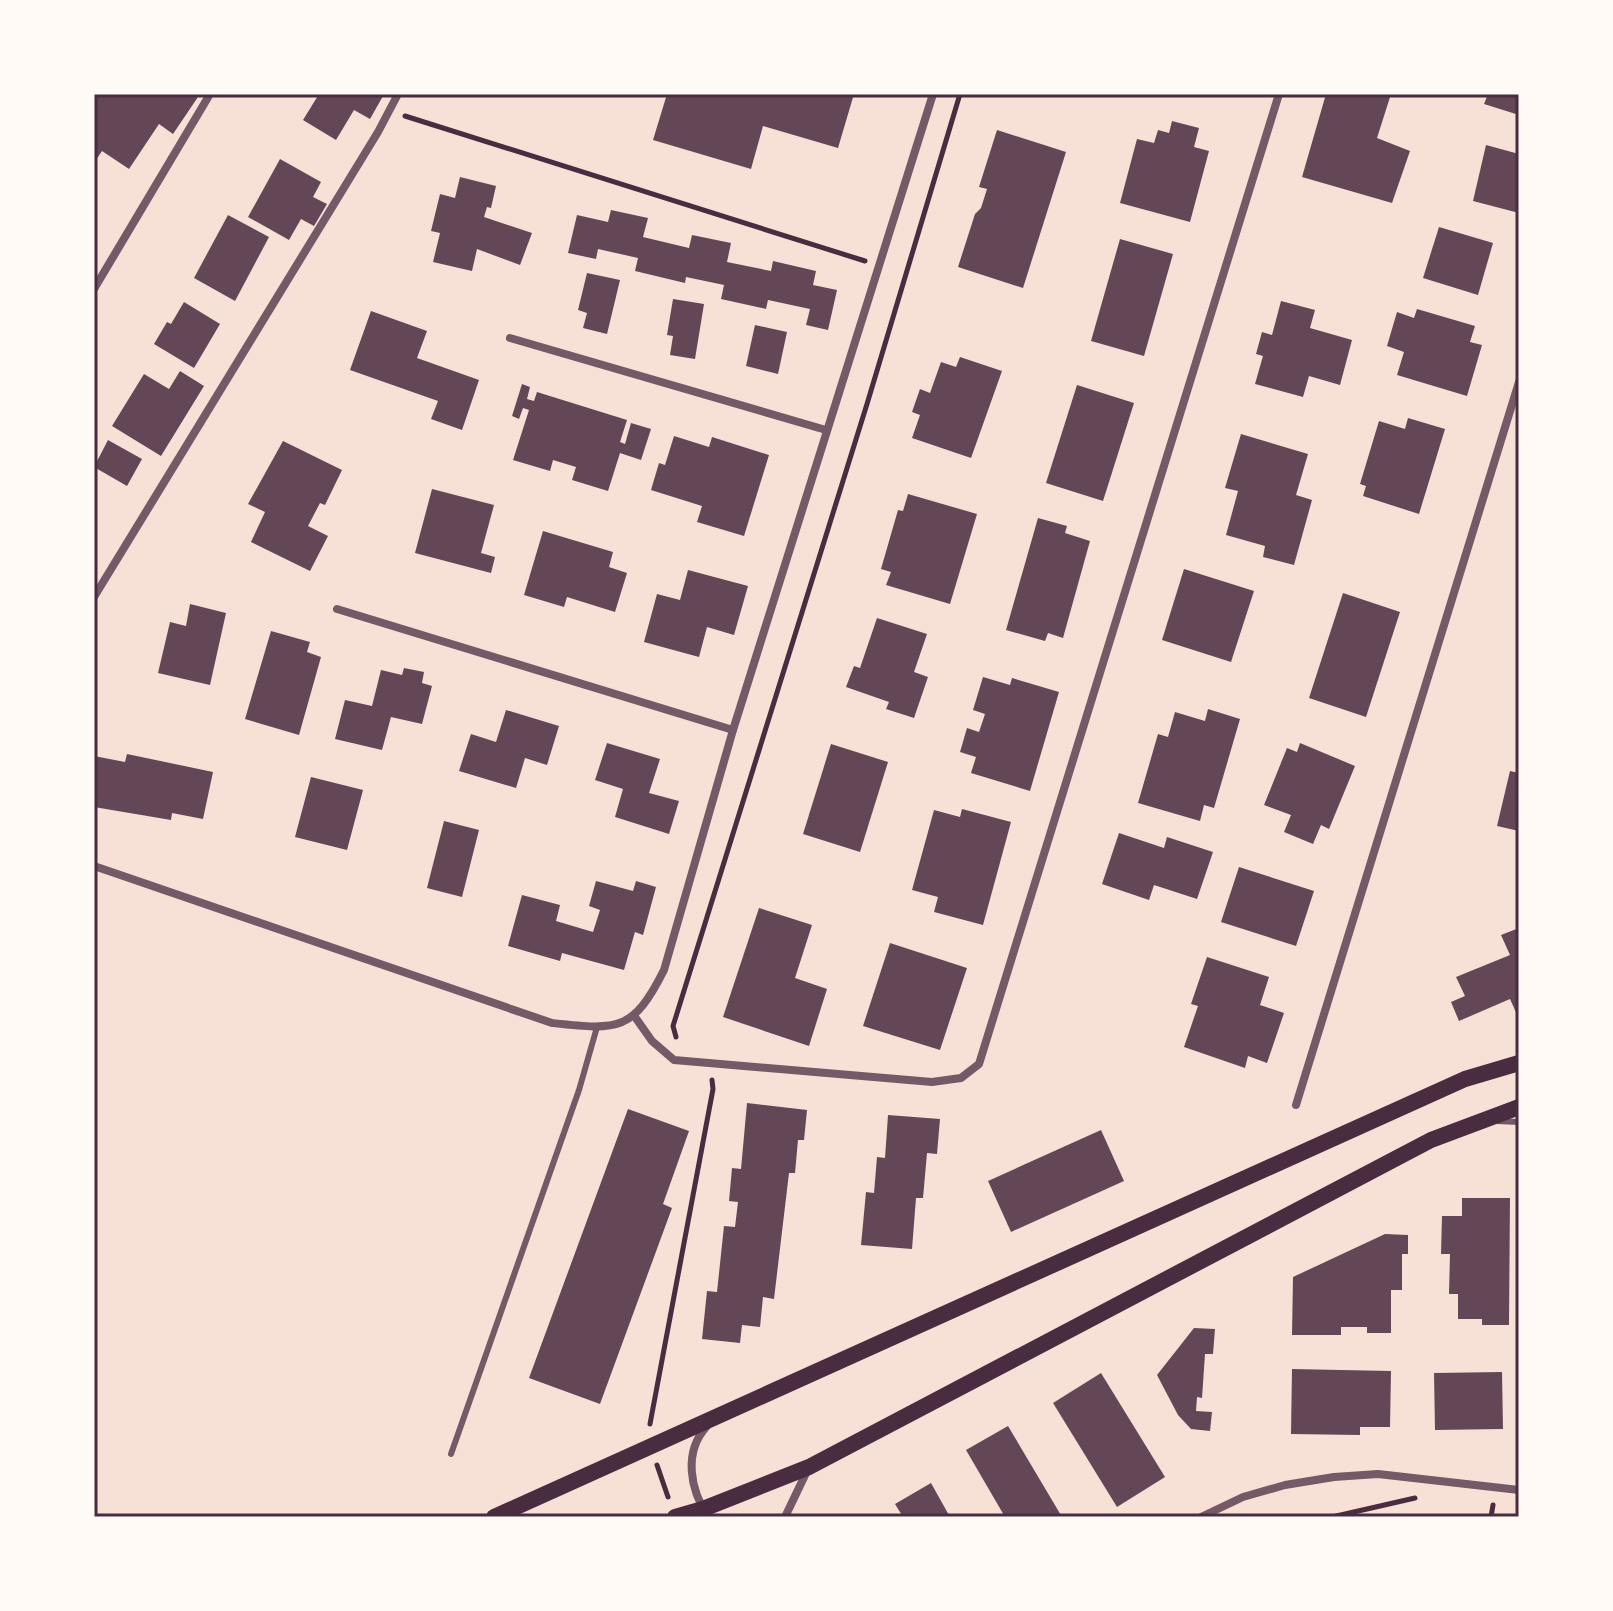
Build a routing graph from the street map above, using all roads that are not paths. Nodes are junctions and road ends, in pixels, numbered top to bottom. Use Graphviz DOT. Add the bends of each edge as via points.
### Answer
graph roads {
  1 [pos="210,94"];
  2 [pos="398,94"];
  3 [pos="933,94"];
  4 [pos="1279,94"];
  5 [pos="94,289"];
  6 [pos="510,338"];
  7 [pos="1519,382"];
  8 [pos="826,430"];
  9 [pos="94,597"];
  10 [pos="337,609"];
  11 [pos="733,730"];
  12 [pos="94,866"];
  13 [pos="635,1017"];
  14 [pos="597,1027"];
  15 [pos="1519,1063"];
  16 [pos="1296,1105"];
  17 [pos="1519,1107"];
  18 [pos="1481,1120"];
  19 [pos="1519,1122"];
  20 [pos="715,1418"];
  21 [pos="451,1454"];
  22 [pos="809,1467"];
  23 [pos="1519,1490"];
  24 [pos="705,1513"];
  25 [pos="494,1517"];
  26 [pos="675,1517"];
  27 [pos="785,1517"];
  28 [pos="1201,1517"];
  1 -- 5 [label="street"];
  2 -- 9 [label="street"];
  3 -- 8 [label="street"];
  4 -- 13 [label="street" via="979,1064 961,1078 932,1082 674,1060"];
  6 -- 8 [label="street"];
  7 -- 16 [label="street"];
  8 -- 11 [label="street"];
  10 -- 11 [label="street"];
  11 -- 13 [label="street" via="664,970"];
  12 -- 14 [label="street" via="552,1023"];
  13 -- 14 [label="street"];
  14 -- 21 [label="lane"];
  15 -- 20 [label="main road" via="1465,1079"];
  17 -- 18 [label="main road"];
  18 -- 19 [label="lane"];
  18 -- 22 [label="main road" via="1431,1140"];
  20 -- 24 [label="street" via="695,1446 689,1471"];
  20 -- 25 [label="main road"];
  22 -- 24 [label="main road"];
  22 -- 27 [label="street"];
  23 -- 28 [label="street" via="1378,1474 1334,1477 1243,1497"];
  24 -- 26 [label="main road"];
}
